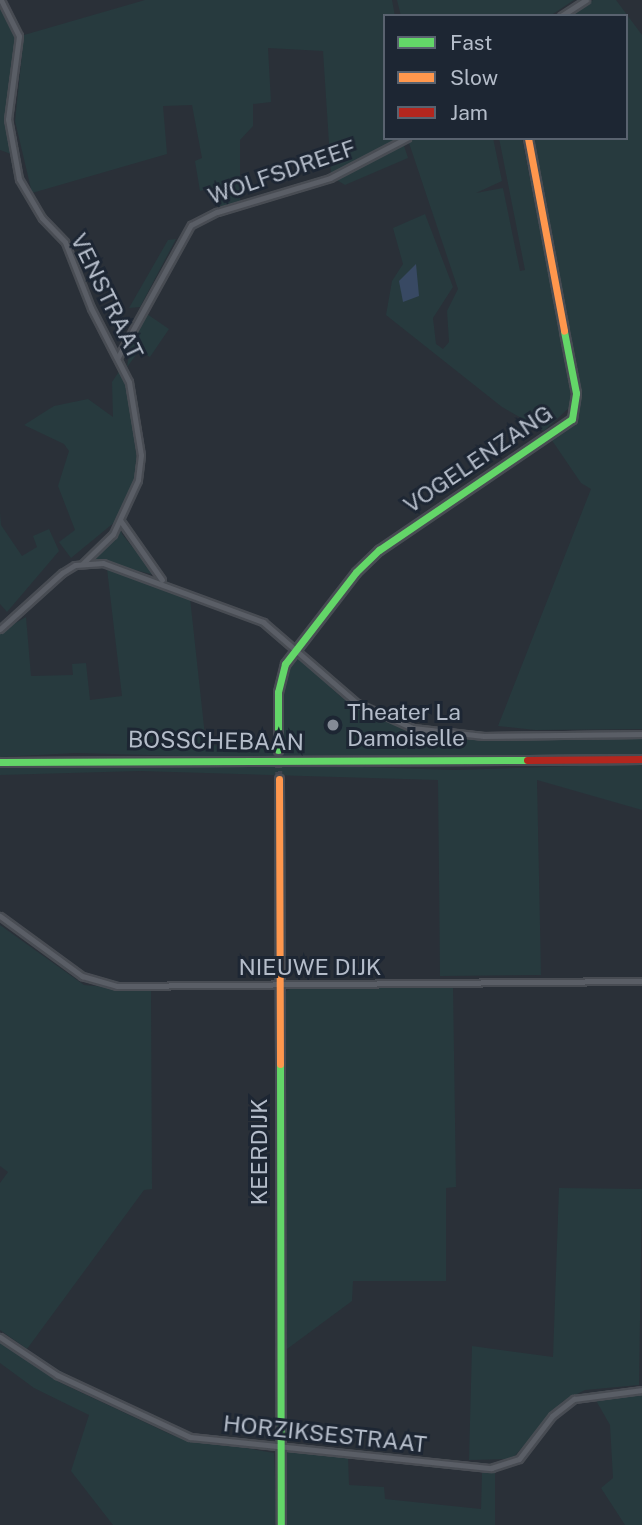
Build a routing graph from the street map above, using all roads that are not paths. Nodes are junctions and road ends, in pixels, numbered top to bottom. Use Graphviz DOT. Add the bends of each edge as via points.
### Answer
graph roads {
  1 [pos="1,0"];
  2 [pos="586,0"];
  3 [pos="564,14"];
  4 [pos="403,140"];
  5 [pos="528,140"];
  6 [pos="118,357"];
  7 [pos="120,520"];
  8 [pos="82,564"];
  9 [pos="164,583"];
  10 [pos="0,629"];
  11 [pos="297,647"];
  12 [pos="642,734"];
  13 [pos="278,750"];
  14 [pos="642,759"];
  15 [pos="0,762"];
  16 [pos="279,779"];
  17 [pos="0,916"];
  18 [pos="642,981"];
  19 [pos="278,984"];
  20 [pos="0,1337"];
  21 [pos="642,1390"];
  22 [pos="280,1448"];
  23 [pos="281,1525"];
  1 -- 6 [label="street, VENSTRAAT" via="19,36 8,119 19,179 42,218 65,243"];
  2 -- 3 [label="street"];
  4 -- 6 [label="street, WOLFSDREEF" via="336,175 191,225"];
  5 -- 11 [label="street, VOGELENZANG" via="576,393 572,419 379,550"];
  6 -- 7 [label="street, VENSTRAAT" via="129,382 141,455 138,480"];
  7 -- 8 [label="street, VENSTRAAT"];
  7 -- 9 [label="street"];
  8 -- 9 [label="street" via="117,566"];
  8 -- 10 [label="street, VENSTRAAT" via="62,573"];
  9 -- 11 [label="street" via="263,622"];
  11 -- 12 [label="street" via="357,703 412,728 484,736"];
  11 -- 13 [label="street" via="280,678"];
  14 -- 15 [label="street, BOSSCHEBAAN"];
  16 -- 19 [label="street, KEERDIJK"];
  17 -- 19 [label="street, NIEUWE DIJK" via="82,976 99,982"];
  18 -- 19 [label="street, NIEUWE DIJK"];
  19 -- 22 [label="street, KEERDIJK"];
  20 -- 22 [label="street, HORZIKSESTRAAT" via="57,1375 172,1432"];
  21 -- 22 [label="street, HORZIKSESTRAAT" via="574,1398 552,1416 529,1449 505,1466"];
  22 -- 23 [label="street, KEERDIJK"];
}
